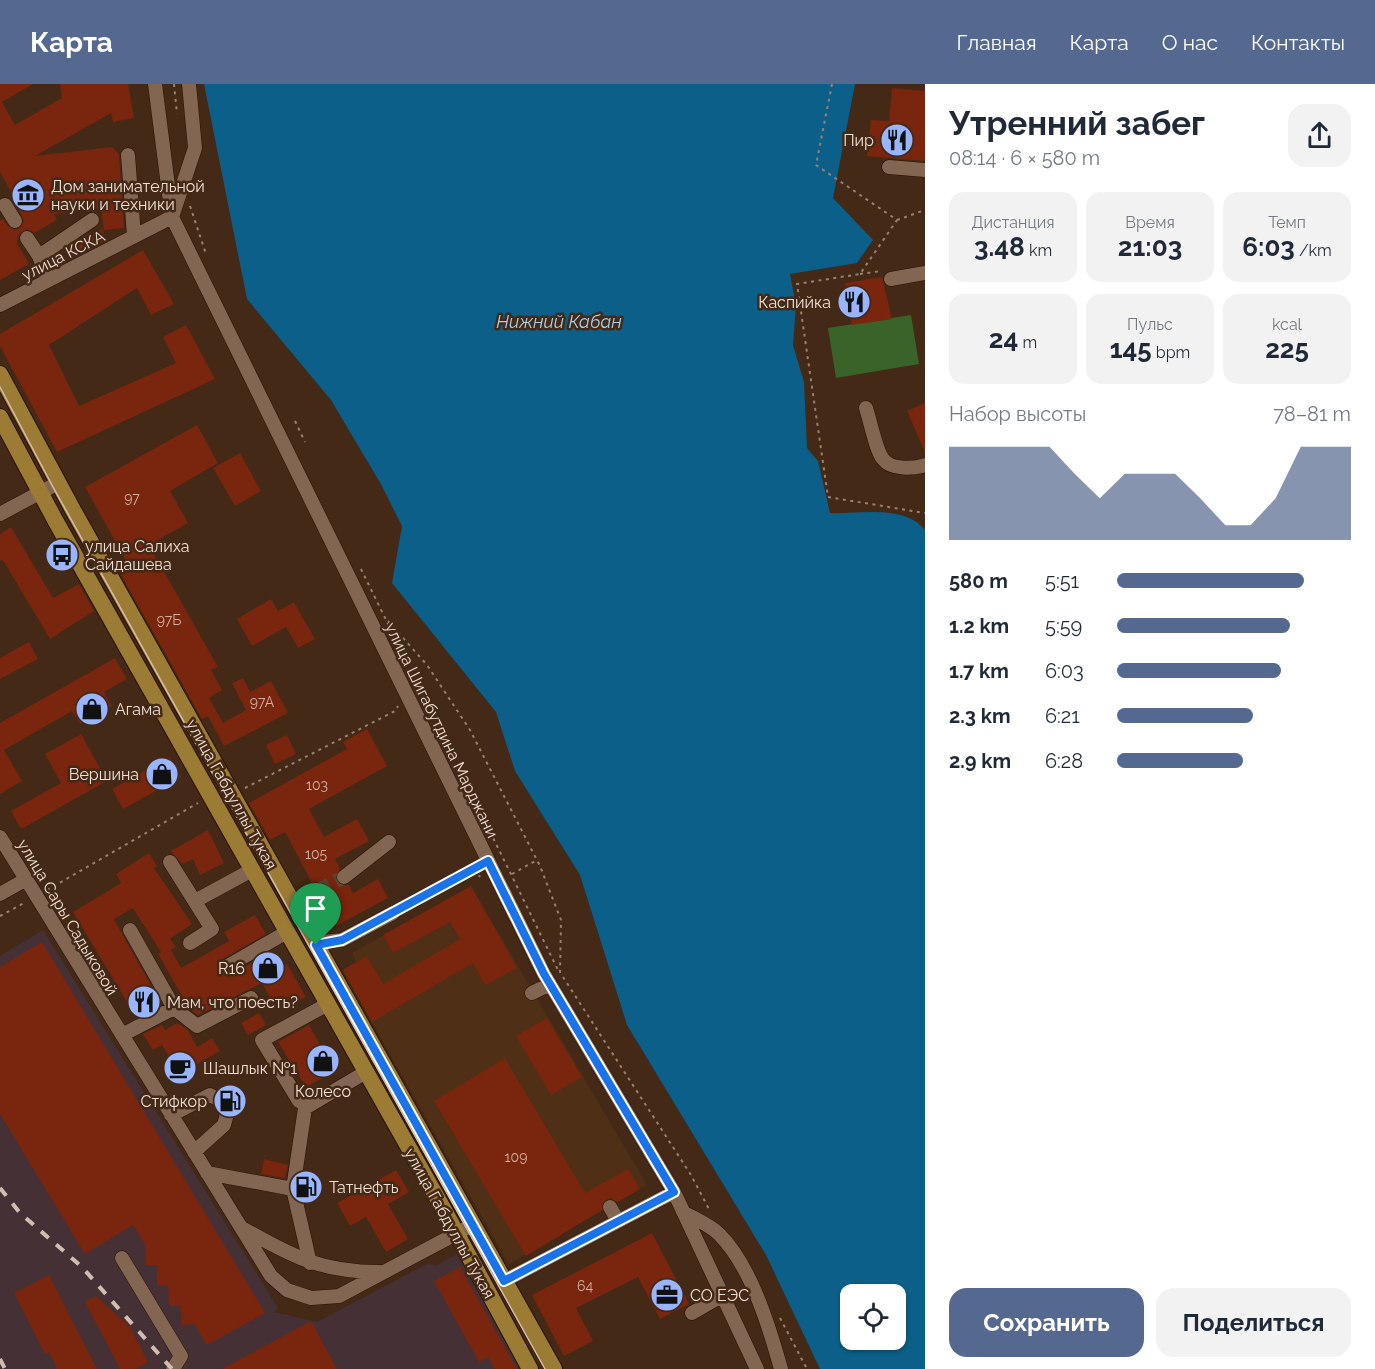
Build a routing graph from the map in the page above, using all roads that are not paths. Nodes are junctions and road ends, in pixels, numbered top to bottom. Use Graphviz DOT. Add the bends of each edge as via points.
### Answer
graph roads {
  1 [pos="155,84"];
  2 [pos="189,84"];
  3 [pos="128,155"];
  4 [pos="889,167"];
  5 [pos="925,170"];
  6 [pos="5,205"];
  7 [pos="172,217"];
  8 [pos="92,220"];
  9 [pos="15,221"];
  10 [pos="134,236"];
  11 [pos="27,238"];
  12 [pos="39,256"];
  13 [pos="925,273"];
  14 [pos="891,279"];
  15 [pos="48,280"];
  16 [pos="0,305"];
  17 [pos="0,374"];
  18 [pos="866,408"];
  19 [pos="0,417"];
  20 [pos="925,465"];
  21 [pos="58,483"];
  22 [pos="41,492"];
  23 [pos="0,514"];
  24 [pos="0,837"];
  25 [pos="389,842"];
  26 [pos="170,862"];
  27 [pos="252,870"];
  28 [pos="344,877"];
  29 [pos="25,880"];
  30 [pos="317,891"];
  31 [pos="0,894"];
  32 [pos="195,901"];
  33 [pos="293,904"];
  34 [pos="393,913"];
  35 [pos="130,930"];
  36 [pos="287,932"];
  37 [pos="190,943"];
  38 [pos="316,945"];
  39 [pos="226,967"];
  40 [pos="550,984"];
  41 [pos="532,993"];
  42 [pos="251,998"];
  43 [pos="328,1004"];
  44 [pos="174,1008"];
  45 [pos="122,1035"];
  46 [pos="362,1075"];
  47 [pos="171,1115"];
  48 [pos="194,1152"];
  49 [pos="207,1173"];
  50 [pos="293,1189"];
  51 [pos="674,1192"];
  52 [pos="610,1207"];
  53 [pos="683,1212"];
  54 [pos="618,1221"];
  55 [pos="472,1225"];
  56 [pos="242,1228"];
  57 [pos="456,1235"];
  58 [pos="122,1258"];
  59 [pos="310,1263"];
  60 [pos="383,1272"];
  61 [pos="504,1281"];
  62 [pos="723,1296"];
  63 [pos="692,1313"];
  64 [pos="173,1369"];
  65 [pos="530,1369"];
  66 [pos="554,1369"];
  67 [pos="757,1369"];
  68 [pos="781,1369"];
  1 -- 7 [label="street, улица Шигабутдина Марджани"];
  2 -- 7 [label="street" via="195,148"];
  3 -- 10 [label="street"];
  4 -- 5 [label="street"];
  6 -- 9 [label="street"];
  7 -- 10 [label="street, улица КСКА"];
  7 -- 40 [label="street, улица Шигабутдина Марджани"];
  8 -- 12 [label="street"];
  10 -- 15 [label="street, улица КСКА"];
  11 -- 12 [label="street"];
  12 -- 15 [label="street"];
  13 -- 14 [label="street"];
  15 -- 16 [label="street, улица КСКА"];
  17 -- 21 [label="main road, улица Габдуллы Тукая"];
  18 -- 20 [label="street" via="883,459 907,468"];
  19 -- 22 [label="main road, улица Габдуллы Тукая"];
  21 -- 22 [label="street"];
  21 -- 33 [label="main road, улица Габдуллы Тукая"];
  22 -- 23 [label="street"];
  22 -- 27 [label="main road, улица Габдуллы Тукая"];
  24 -- 29 [label="street, улица Сары Садыковой"];
  25 -- 28 [label="street"];
  26 -- 32 [label="street"];
  27 -- 32 [label="street"];
  27 -- 36 [label="main road, улица Габдуллы Тукая"];
  29 -- 31 [label="street"];
  29 -- 45 [label="street, улица Сары Садыковой"];
  30 -- 33 [label="street"];
  32 -- 37 [label="street" via="212,929"];
  33 -- 38 [label="main road, улица Габдуллы Тукая"];
  34 -- 38 [label="street" via="342,940"];
  35 -- 44 [label="street"];
  36 -- 39 [label="street"];
  36 -- 43 [label="main road, улица Габдуллы Тукая"];
  38 -- 55 [label="main road, улица Габдуллы Тукая"];
  40 -- 41 [label="street"];
  40 -- 51 [label="street, улица Шигабутдина Марджани"];
  42 -- 44 [label="street" via="197,1026"];
  43 -- 46 [label="main road, улица Габдуллы Тукая"];
  43 -- 46 [label="street" via="262,1040 300,1101"];
  44 -- 45 [label="street"];
  45 -- 47 [label="street, улица Сары Садыковой"];
  46 -- 50 [label="street" via="305,1108"];
  46 -- 57 [label="main road, улица Габдуллы Тукая"];
  47 -- 48 [label="street, улица Сары Садыковой"];
  47 -- 48 [label="street" via="210,1095 219,1100 227,1114 224,1125"];
  48 -- 49 [label="street, улица Сары Садыковой"];
  49 -- 50 [label="street"];
  49 -- 56 [label="street, улица Сары Садыковой"];
  50 -- 59 [label="street"];
  51 -- 53 [label="street, улица Шигабутдина Марджани"];
  51 -- 54 [label="street"];
  52 -- 54 [label="street"];
  53 -- 62 [label="street, улица Шигабутдина Марджани"];
  53 -- 68 [label="street" via="717,1232 736,1254 770,1330"];
  54 -- 61 [label="street"];
  55 -- 57 [label="street, улица Сары Садыковой"];
  55 -- 61 [label="main road, улица Габдуллы Тукая"];
  56 -- 59 [label="street, улица Сары Садыковой"];
  56 -- 60 [label="street, улица Сары Садыковой" via="271,1276 287,1290 303,1296 339,1296"];
  57 -- 60 [label="street, улица Сары Садыковой"];
  57 -- 65 [label="main road, улица Габдуллы Тукая"];
  58 -- 64 [label="street" via="181,1356"];
  59 -- 60 [label="street, улица Сары Садыковой" via="347,1272"];
  61 -- 66 [label="main road, улица Габдуллы Тукая"];
  62 -- 63 [label="street"];
  62 -- 67 [label="street, улица Шигабутдина Марджани"];
}
